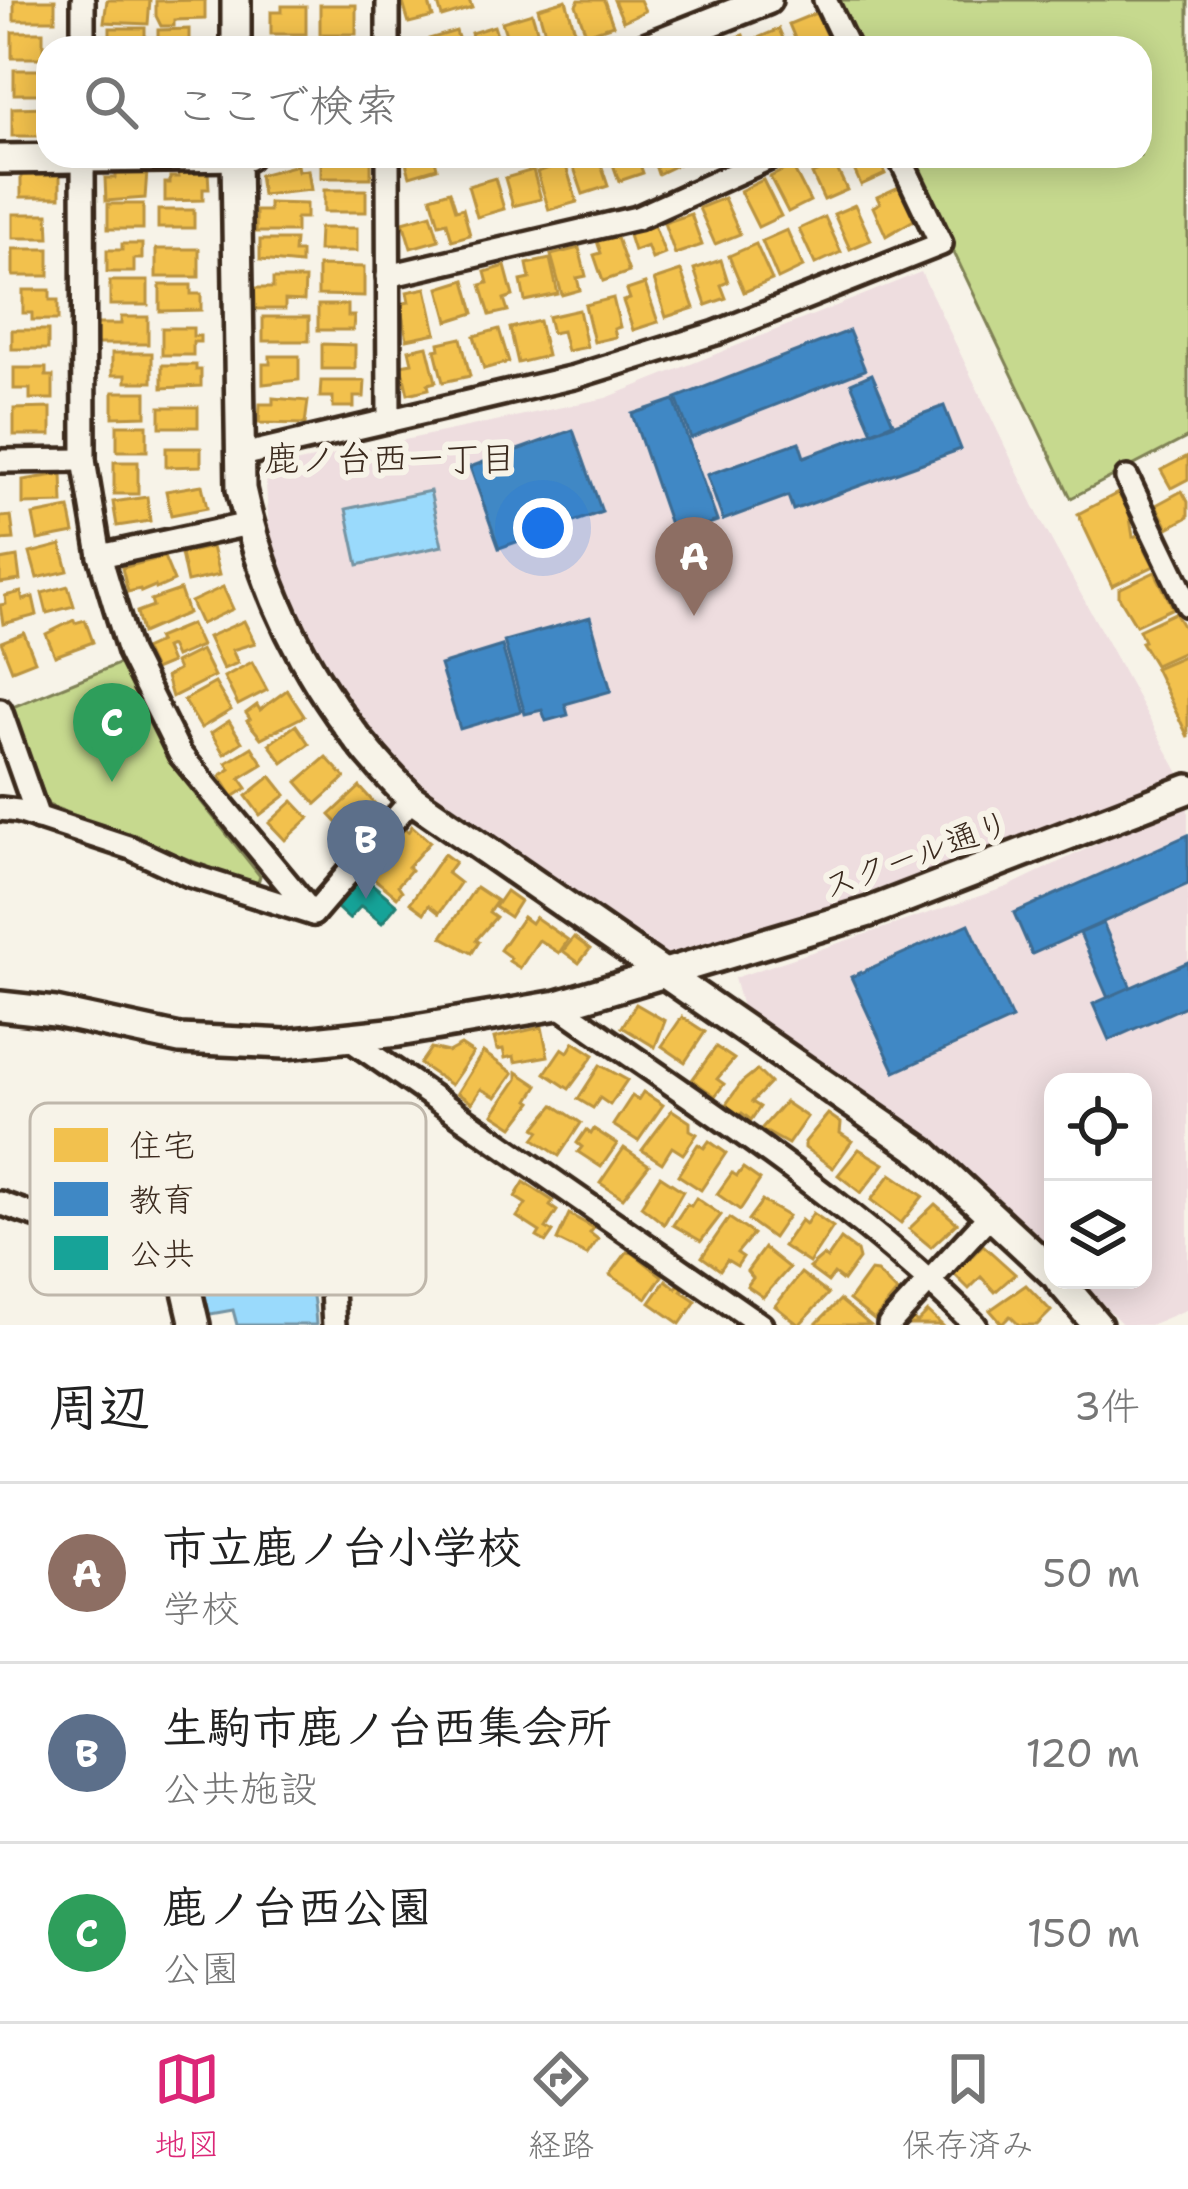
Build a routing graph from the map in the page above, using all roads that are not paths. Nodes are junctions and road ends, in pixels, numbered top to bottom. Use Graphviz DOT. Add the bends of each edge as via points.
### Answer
graph roads {
  1 [pos="83,0"];
  2 [pos="236,0"];
  3 [pos="388,0"];
  4 [pos="767,0"];
  5 [pos="825,0"];
  6 [pos="83,36"];
  7 [pos="236,36"];
  8 [pos="388,36"];
  9 [pos="676,36"];
  10 [pos="842,36"];
  11 [pos="36,158"];
  12 [pos="0,159"];
  13 [pos="83,168"];
  14 [pos="240,168"];
  15 [pos="388,168"];
  16 [pos="747,168"];
  17 [pos="905,168"];
  18 [pos="388,276"];
  19 [pos="388,422"];
  20 [pos="238,456"];
  21 [pos="0,460"];
  22 [pos="84,460"];
  23 [pos="1127,478"];
  24 [pos="249,524"];
  25 [pos="1188,551"];
  26 [pos="100,556"];
  27 [pos="1167,562"];
  28 [pos="1188,605"];
  29 [pos="0,710"];
  30 [pos="1188,789"];
  31 [pos="412,799"];
  32 [pos="0,809"];
  33 [pos="38,818"];
  34 [pos="313,914"];
  35 [pos="662,973"];
  36 [pos="558,1005"];
  37 [pos="0,1006"];
  38 [pos="348,1038"];
  39 [pos="0,1203"];
  40 [pos="30,1211"];
  41 [pos="991,1214"];
  42 [pos="1044,1264"];
  43 [pos="931,1280"];
  44 [pos="1067,1289"];
  45 [pos="188,1295"];
  46 [pos="333,1295"];
  47 [pos="195,1325"];
  48 [pos="334,1325"];
  49 [pos="761,1325"];
  50 [pos="889,1325"];
  51 [pos="975,1325"];
  52 [pos="1097,1325"];
  1 -- 6 [label="street"];
  2 -- 7 [label="street"];
  3 -- 8 [label="street"];
  4 -- 9 [label="street"];
  5 -- 10 [label="street"];
  11 -- 12 [label="street"];
  13 -- 22 [label="street"];
  14 -- 20 [label="street"];
  15 -- 18 [label="street"];
  16 -- 18 [label="street" via="637,218"];
  17 -- 19 [label="street" via="941,244 716,334"];
  18 -- 19 [label="street"];
  19 -- 20 [label="street"];
  20 -- 24 [label="street"];
  21 -- 22 [label="street"];
  22 -- 26 [label="street"];
  23 -- 27 [label="street"];
  24 -- 26 [label="street"];
  24 -- 31 [label="street" via="304,662 343,723"];
  25 -- 27 [label="street"];
  26 -- 34 [label="street" via="129,652 179,754"];
  27 -- 28 [label="street"];
  29 -- 33 [label="street"];
  30 -- 35 [label="street, スクール通り" via="869,912"];
  31 -- 34 [label="street"];
  31 -- 35 [label="street"];
  32 -- 33 [label="street"];
  33 -- 34 [label="street"];
  35 -- 36 [label="street, スクール通り"];
  35 -- 41 [label="street" via="924,1153"];
  36 -- 38 [label="street, スクール通り"];
  36 -- 43 [label="street" via="849,1210"];
  37 -- 38 [label="street, スクール通り" via="179,1039"];
  38 -- 49 [label="street"];
  39 -- 40 [label="street"];
  41 -- 42 [label="street"];
  41 -- 43 [label="street"];
  43 -- 50 [label="street"];
  43 -- 51 [label="street"];
  44 -- 52 [label="street"];
  45 -- 47 [label="street"];
  46 -- 48 [label="street"];
}
